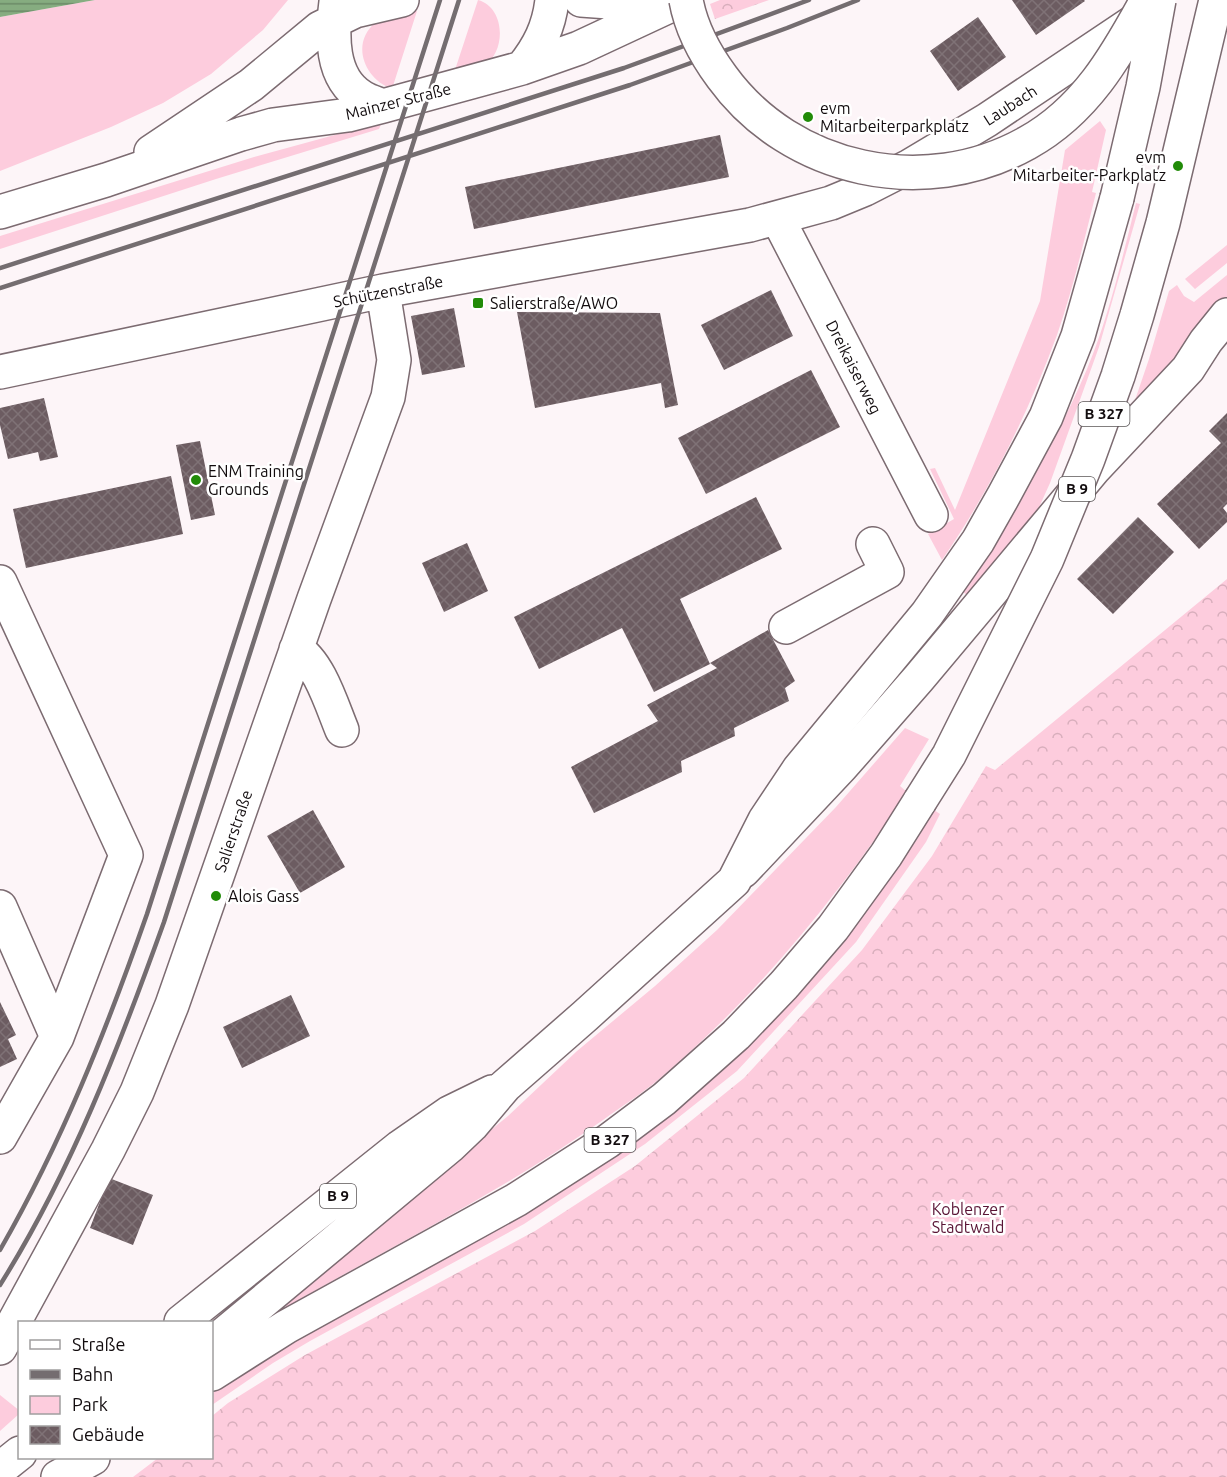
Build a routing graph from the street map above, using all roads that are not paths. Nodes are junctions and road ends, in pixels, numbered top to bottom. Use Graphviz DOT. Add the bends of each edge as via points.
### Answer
graph roads {
  1 [pos="398,0"];
  2 [pos="552,0"];
  3 [pos="581,0"];
  4 [pos="635,0"];
  5 [pos="684,0"];
  6 [pos="1147,0"];
  7 [pos="1159,0"];
  8 [pos="1166,0"];
  9 [pos="1216,0"];
  10 [pos="336,10"];
  11 [pos="522,68"];
  12 [pos="383,106"];
  13 [pos="106,180"];
  14 [pos="0,212"];
  15 [pos="778,219"];
  16 [pos="383,291"];
  17 [pos="1227,315"];
  18 [pos="1227,344"];
  19 [pos="1188,369"];
  20 [pos="0,372"];
  21 [pos="931,515"];
  22 [pos="873,544"];
  23 [pos="0,582"];
  24 [pos="786,627"];
  25 [pos="296,649"];
  26 [pos="342,730"];
  27 [pos="734,881"];
  28 [pos="0,908"];
  29 [pos="57,1037"];
  30 [pos="505,1086"];
  31 [pos="0,1137"];
  32 [pos="184,1321"];
  33 [pos="213,1343"];
  34 [pos="0,1348"];
  35 [pos="213,1373"];
  36 [pos="18,1455"];
  37 [pos="72,1459"];
  38 [pos="91,1459"];
  39 [pos="0,1469"];
  40 [pos="50,1477"];
  41 [pos="58,1477"];
  1 -- 10 [label="main road, Mainzer Straße" via="355,11"];
  2 -- 11 [label="main road" via="543,37"];
  3 -- 4 [label="main road"];
  5 -- 6 [label="main road, bridge" via="714,67 731,90 768,124 799,145 841,162 912,173 978,164 1048,130 1094,88"];
  5 -- 11 [label="main road, Mainzer Straße" via="579,48"];
  7 -- 27 [label="main road, B 327, bridge" via="1117,198 1078,336 1046,417 978,541 927,614 799,769 765,820"];
  8 -- 15 [label="main road, Laubach" via="930,156 847,197"];
  9 -- 35 [label="main road, B 327, bridge" via="1137,315 1088,459 1047,559 949,754 886,855 784,985 736,1035 664,1098 608,1141 516,1200 286,1327"];
  10 -- 12 [label="main road" via="336,61 343,77 362,97"];
  10 -- 13 [label="main road, Mainzer Straße" via="266,73"];
  11 -- 12 [label="main road, Mainzer Straße"];
  12 -- 13 [label="main road, Mainzer Straße" via="263,128"];
  13 -- 14 [label="main road, Mainzer Straße"];
  15 -- 16 [label="main road, Schützenstraße"];
  15 -- 21 [label="main road, Dreikaiserweg"];
  16 -- 20 [label="main road, Schützenstraße"];
  16 -- 25 [label="main road, Salierstraße" via="394,360 391,388"];
  17 -- 19 [label="main road, B 9"];
  18 -- 19 [label="main road, B 9"];
  19 -- 27 [label="main road, B 9" via="1094,469 920,678"];
  22 -- 24 [label="main road" via="887,572"];
  23 -- 29 [label="main road" via="126,855"];
  25 -- 26 [label="main road" via="304,653 316,671"];
  25 -- 34 [label="main road, Salierstraße" via="176,994 137,1092"];
  27 -- 30 [label="main road, B 9"];
  28 -- 29 [label="main road"];
  29 -- 31 [label="main road"];
  30 -- 32 [label="main road, B 9" via="449,1113 400,1147"];
  30 -- 33 [label="main road, B 9" via="443,1152"];
  36 -- 39 [label="main road"];
  37 -- 40 [label="main road"];
  38 -- 41 [label="main road"];
}
